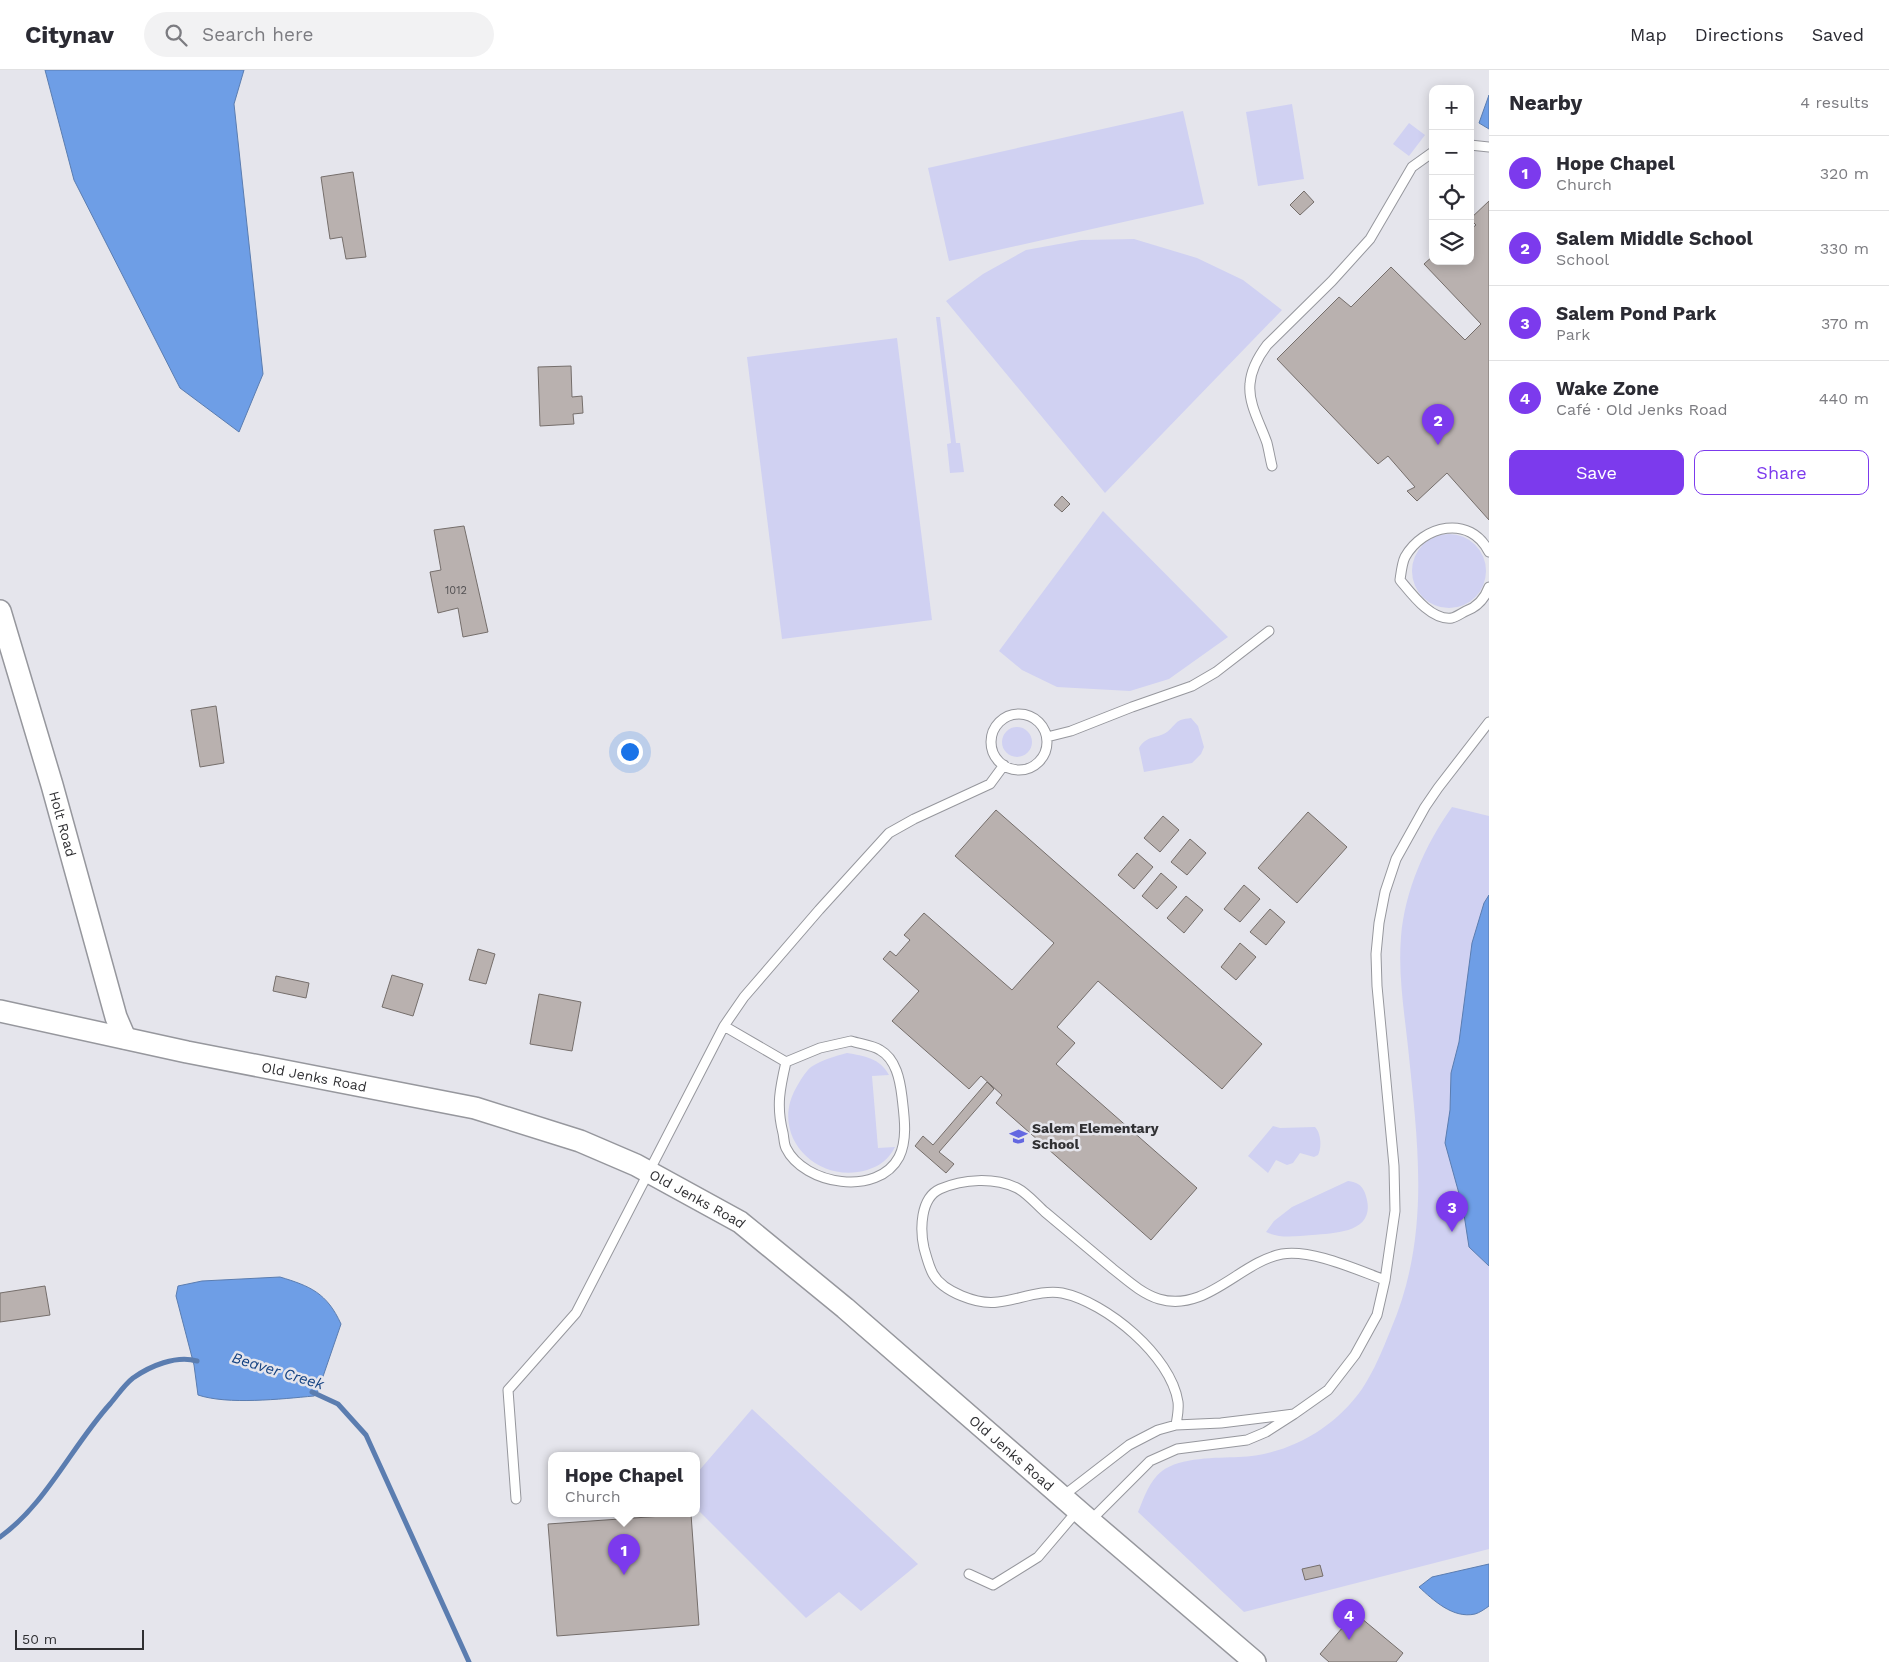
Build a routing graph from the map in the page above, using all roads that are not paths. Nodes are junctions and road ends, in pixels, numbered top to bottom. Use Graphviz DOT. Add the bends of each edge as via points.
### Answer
graph roads {
  1 [pos="1474,145"];
  2 [pos="1489,147"];
  3 [pos="1429,155"];
  4 [pos="1272,466"];
  5 [pos="1489,552"];
  6 [pos="1489,587"];
  7 [pos="0,611"];
  8 [pos="1269,631"];
  9 [pos="1489,722"];
  10 [pos="1047,737"];
  11 [pos="1004,765"];
  12 [pos="0,1011"];
  13 [pos="724,1026"];
  14 [pos="125,1038"];
  15 [pos="786,1062"];
  16 [pos="650,1172"];
  17 [pos="1385,1280"];
  18 [pos="1294,1414"];
  19 [pos="1176,1426"];
  20 [pos="516,1498"];
  21 [pos="1077,1509"];
  22 [pos="969,1574"];
  23 [pos="1255,1662"];
  1 -- 2 [label="lane"];
  3 -- 4 [label="lane" via="1412,167 1370,239 1258,357 1249,384"];
  5 -- 6 [label="lane" via="1473,533 1442,528 1416,543 1404,558 1400,580 1425,608 1442,617 1452,618 1474,608"];
  7 -- 14 [label="street, Holt Road" via="116,1018"];
  8 -- 10 [label="lane" via="1216,672 1192,686"];
  9 -- 17 [label="lane" via="1438,788 1396,859 1379,922 1377,986 1394,1166 1395,1210"];
  10 -- 11 [label="lane" via="1046,749 1031,767 1022,770"];
  10 -- 11 [label="lane" via="1039,721 1031,716 1013,714 1004,718 997,724 991,742 997,759"];
  11 -- 13 [label="lane" via="990,784 889,833 819,910"];
  12 -- 14 [label="street, Old Jenks Road"];
  13 -- 15 [label="lane"];
  13 -- 16 [label="lane"];
  14 -- 16 [label="street, Old Jenks Road" via="475,1108 580,1141"];
  15 -- 15 [label="lane" via="778,1094 780,1120 786,1148 804,1169 826,1179 847,1182 871,1179 886,1172 899,1158 904,1121 895,1065 880,1050 851,1041 820,1048"];
  16 -- 20 [label="lane" via="576,1313 508,1390"];
  16 -- 21 [label="street, Old Jenks Road" via="740,1222 845,1308"];
  17 -- 18 [label="lane" via="1377,1315 1355,1355 1328,1390"];
  17 -- 19 [label="lane" via="1324,1259 1285,1254 1270,1258 1202,1296 1183,1301 1159,1300 1134,1286 1018,1188 991,1181 958,1182 937,1191 923,1212 924,1247 933,1275 953,1292 977,1302 996,1303 1059,1292 1084,1299 1110,1313 1133,1333 1168,1374 1179,1405"];
  18 -- 19 [label="lane"];
  18 -- 21 [label="lane" via="1247,1440 1177,1449 1150,1461"];
  19 -- 21 [label="lane" via="1158,1430 1129,1445"];
  21 -- 22 [label="lane" via="1038,1557 992,1585"];
  21 -- 23 [label="street, Old Jenks Road"];
}
